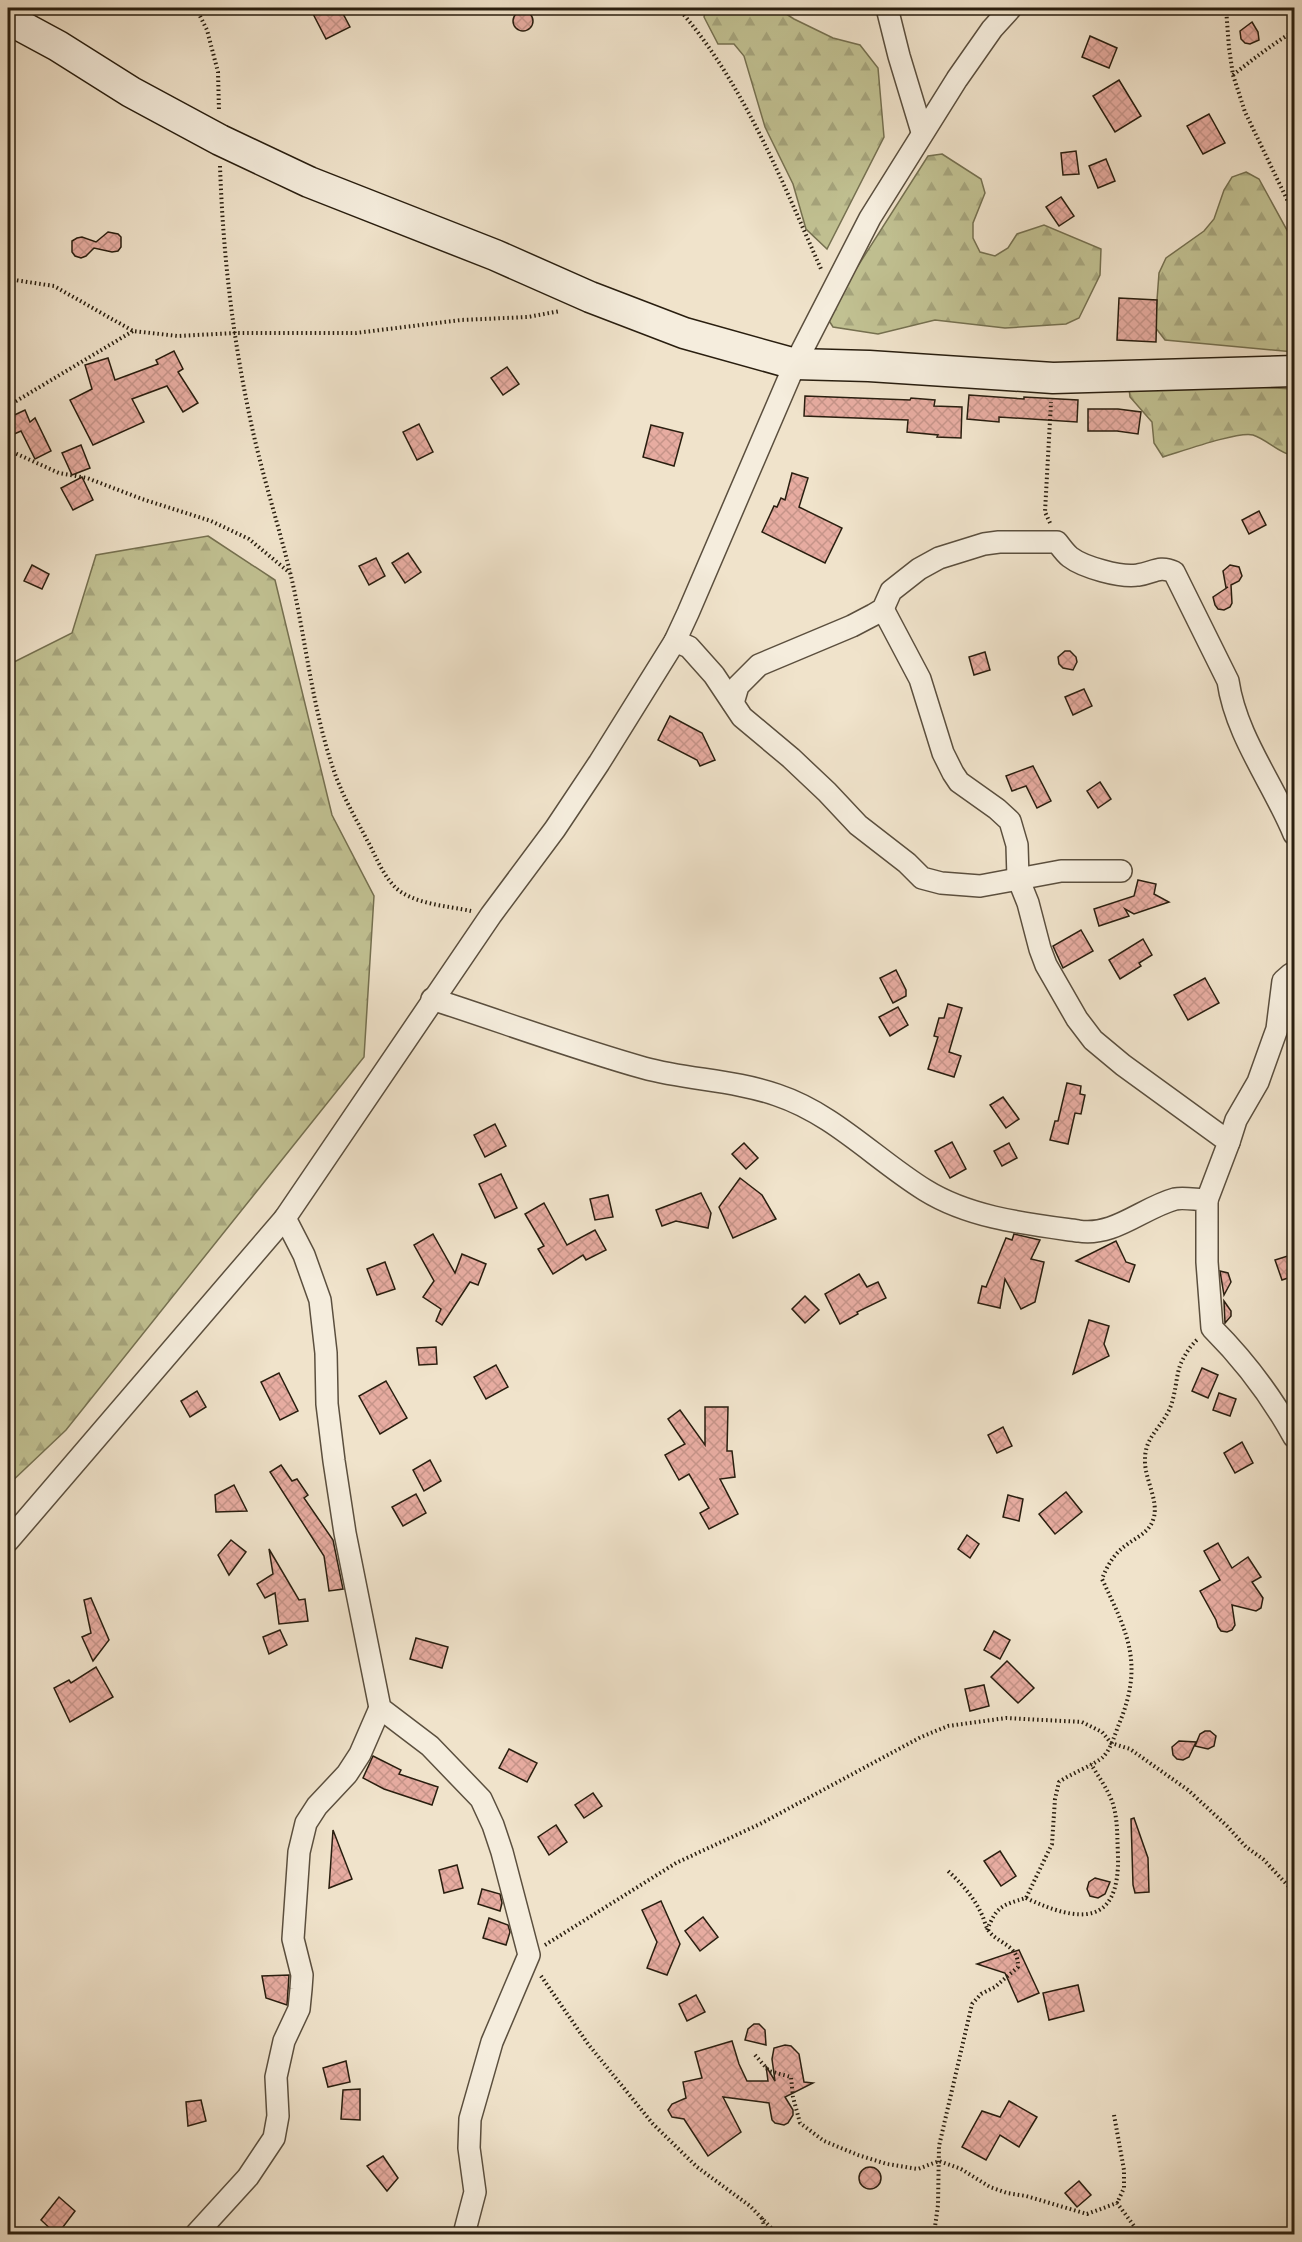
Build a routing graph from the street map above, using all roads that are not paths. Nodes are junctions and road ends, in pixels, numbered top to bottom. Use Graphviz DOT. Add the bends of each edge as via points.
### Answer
graph roads {
  1 [pos="887,8"];
  2 [pos="1011,8"];
  3 [pos="8,19"];
  4 [pos="922,132"];
  5 [pos="795,364"];
  6 [pos="1294,371"];
  7 [pos="882,609"];
  8 [pos="675,640"];
  9 [pos="733,703"];
  10 [pos="1294,834"];
  11 [pos="1120,871"];
  12 [pos="1018,878"];
  13 [pos="1294,974"];
  14 [pos="432,999"];
  15 [pos="1229,1142"];
  16 [pos="1207,1200"];
  17 [pos="285,1218"];
  18 [pos="1294,1437"];
  19 [pos="8,1540"];
  20 [pos="380,1708"];
  21 [pos="196,2235"];
  22 [pos="464,2235"];
  1 -- 4 [label="street"];
  2 -- 4 [label="street" via="992,29"];
  3 -- 5 [label="street" via="131,92 309,182 684,333"];
  4 -- 5 [label="street" via="870,218"];
  5 -- 6 [label="street" via="1053,378"];
  5 -- 8 [label="street"];
  7 -- 9 [label="street" via="852,626 759,665 738,686"];
  7 -- 10 [label="street" via="891,591 919,569 939,558 999,542 1058,542 1082,564 1112,573 1136,576 1164,567 1174,572 1228,681 1237,717"];
  7 -- 12 [label="street" via="920,679 953,773 959,782 1010,821 1017,845"];
  8 -- 9 [label="street" via="688,647 714,675"];
  8 -- 14 [label="street" via="555,829"];
  9 -- 12 [label="street" via="742,717 791,758 858,825 922,878 962,886"];
  11 -- 12 [label="street" via="1061,871"];
  12 -- 15 [label="street" via="1046,965 1064,1000 1088,1033 1123,1065"];
  13 -- 15 [label="street" via="1283,981 1277,1029 1258,1082 1236,1120"];
  14 -- 16 [label="street" via="644,1068 778,1095 819,1113 928,1192 992,1217 1095,1233 1177,1198"];
  14 -- 17 [label="street"];
  15 -- 16 [label="street"];
  16 -- 18 [label="street" via="1212,1328 1240,1356"];
  17 -- 19 [label="street"];
  17 -- 20 [label="street" via="320,1300 334,1461"];
  20 -- 21 [label="street" via="353,1764 306,1823 299,1852 293,1939 302,1975 299,2010 284,2041 276,2077 278,2116 273,2138 248,2177"];
  20 -- 22 [label="street" via="430,1746 480,1799 502,1852 529,1955 492,2042 470,2119 475,2192"];
}
